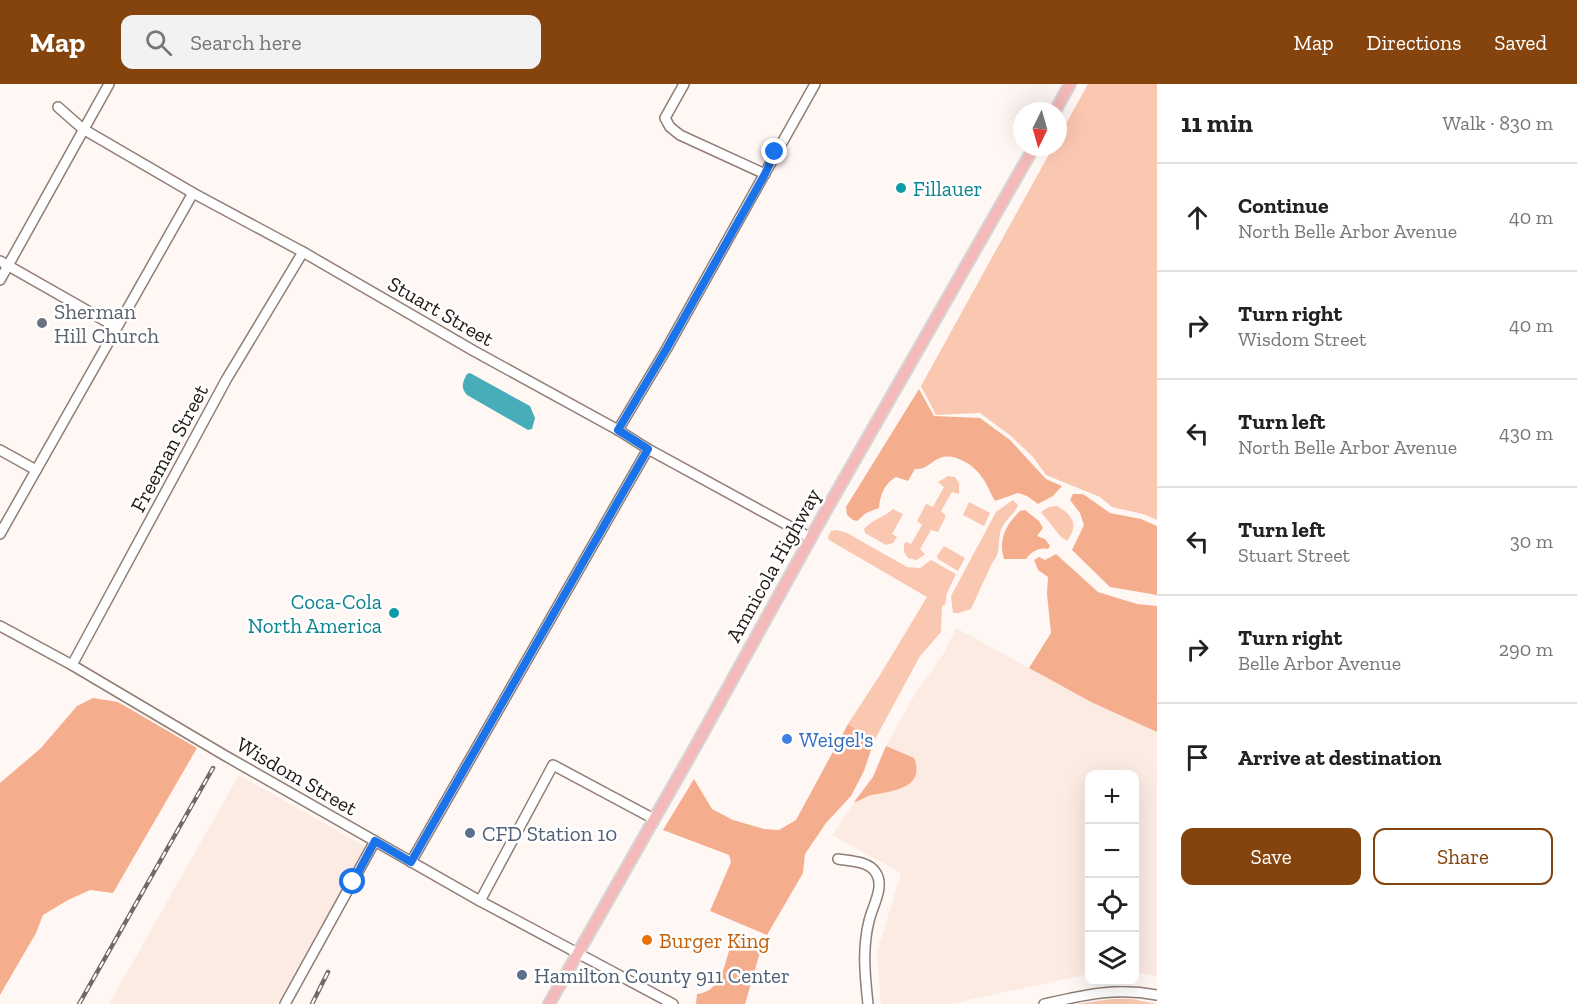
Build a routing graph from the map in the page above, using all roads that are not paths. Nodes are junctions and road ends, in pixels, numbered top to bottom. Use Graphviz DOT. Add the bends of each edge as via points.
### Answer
graph roads {
  1 [pos="109,84"];
  2 [pos="684,84"];
  3 [pos="815,84"];
  4 [pos="1070,84"];
  5 [pos="1059,102"];
  6 [pos="58,107"];
  7 [pos="83,129"];
  8 [pos="1029,156"];
  9 [pos="765,174"];
  10 [pos="193,193"];
  11 [pos="303,252"];
  12 [pos="4,263"];
  13 [pos="0,280"];
  14 [pos="116,327"];
  15 [pos="618,430"];
  16 [pos="648,449"];
  17 [pos="0,450"];
  18 [pos="36,470"];
  19 [pos="0,534"];
  20 [pos="811,538"];
  21 [pos="0,626"];
  22 [pos="72,664"];
  23 [pos="654,819"];
  24 [pos="375,841"];
  25 [pos="838,859"];
  26 [pos="411,862"];
  27 [pos="480,902"];
  28 [pos="578,953"];
  29 [pos="1157,995"];
  30 [pos="285,1004"];
  31 [pos="549,1004"];
  32 [pos="673,1004"];
  33 [pos="868,1004"];
  34 [pos="1044,1004"];
  1 -- 7 [label="street"];
  2 -- 9 [label="street" via="665,118 670,127"];
  3 -- 9 [label="street"];
  4 -- 5 [label="main road"];
  6 -- 7 [label="street, Stuart Street"];
  7 -- 10 [label="street, Stuart Street"];
  7 -- 12 [label="street"];
  8 -- 20 [label="main road, Amnicola Highway"];
  9 -- 15 [label="street"];
  10 -- 11 [label="street, Stuart Street"];
  10 -- 14 [label="street"];
  11 -- 15 [label="street, Stuart Street"];
  11 -- 22 [label="street, Freeman Street" via="226,380"];
  12 -- 13 [label="street"];
  12 -- 14 [label="street"];
  14 -- 18 [label="street"];
  15 -- 16 [label="street, Stuart Street"];
  16 -- 20 [label="street, Stuart Street"];
  16 -- 26 [label="street"];
  17 -- 18 [label="street"];
  18 -- 19 [label="street"];
  20 -- 23 [label="main road, Amnicola Highway"];
  21 -- 22 [label="street, Wisdom Street"];
  22 -- 24 [label="street, Wisdom Street"];
  23 -- 27 [label="street" via="553,765"];
  23 -- 28 [label="main road, Amnicola Highway"];
  24 -- 26 [label="street, Wisdom Street"];
  24 -- 30 [label="street"];
  25 -- 33 [label="street" via="865,863 876,872 880,887 868,923 863,964"];
  26 -- 27 [label="street, Wisdom Street"];
  27 -- 28 [label="street, Wisdom Street"];
  28 -- 31 [label="main road, Amnicola Highway"];
  28 -- 32 [label="street, Wisdom Street"];
  29 -- 34 [label="street" via="1120,990"];
}
